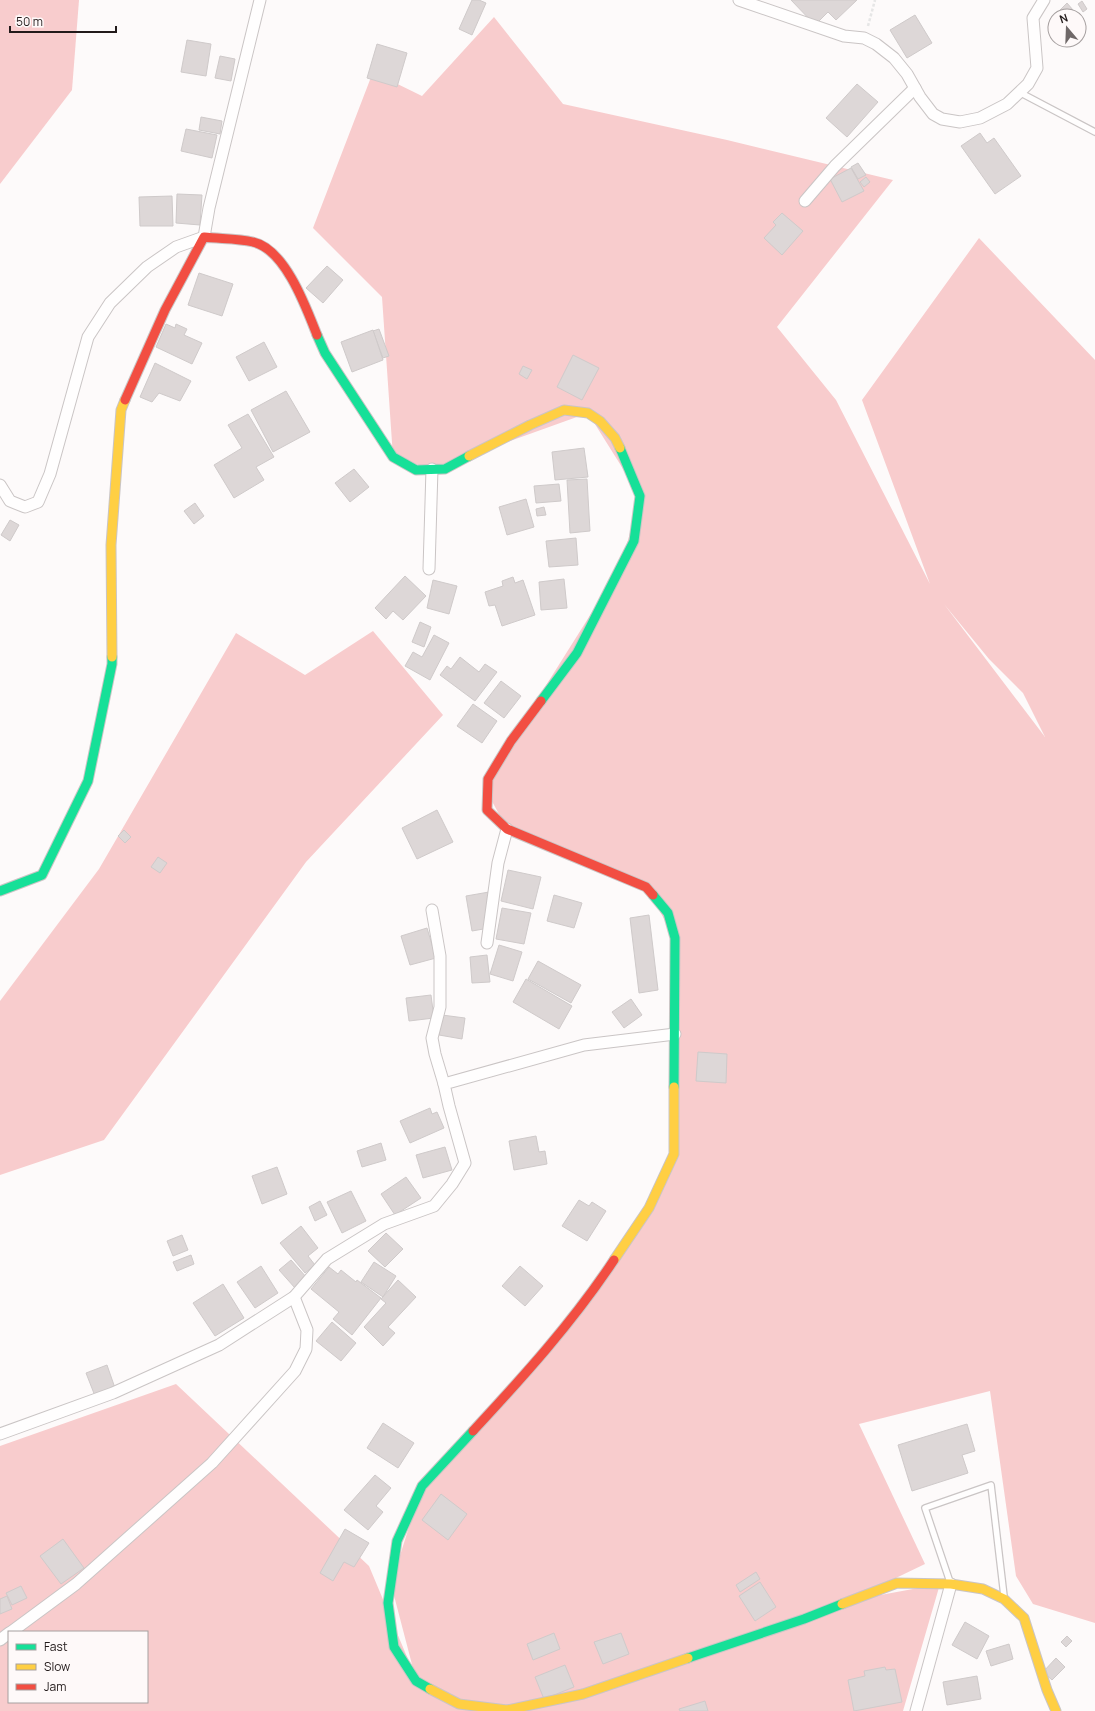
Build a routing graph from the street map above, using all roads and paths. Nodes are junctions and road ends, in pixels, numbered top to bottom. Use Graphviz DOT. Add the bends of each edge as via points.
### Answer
graph roads {
  1 [pos="260,0"];
  2 [pos="738,0"];
  3 [pos="875,0"];
  4 [pos="1044,0"];
  5 [pos="864,38"];
  6 [pos="915,88"];
  7 [pos="1019,92"];
  8 [pos="1095,132"];
  9 [pos="805,201"];
  10 [pos="204,237"];
  11 [pos="432,469"];
  12 [pos="0,485"];
  13 [pos="429,569"];
  14 [pos="507,829"];
  15 [pos="0,891"];
  16 [pos="432,910"];
  17 [pos="486,943"];
  18 [pos="675,1034"];
  19 [pos="444,1084"];
  20 [pos="294,1297"];
  21 [pos="0,1434"];
  22 [pos="951,1584"];
  23 [pos="1004,1599"];
  24 [pos="13,1631"];
  25 [pos="916,1711"];
  26 [pos="1056,1711"];
  1 -- 10 [label="street"];
  2 -- 5 [label="street" via="844,36"];
  3 -- 5 [label="path"];
  4 -- 7 [label="street" via="1033,18 1036,68 1028,84"];
  5 -- 6 [label="street" via="894,58"];
  6 -- 7 [label="street" via="933,114 942,119 960,122 980,118 1007,104"];
  6 -- 9 [label="street" via="835,166"];
  7 -- 8 [label="lane"];
  10 -- 11 [label="street" via="254,242 274,254 298,289 325,353 393,457 416,470"];
  10 -- 12 [label="street" via="176,247 147,267 110,303 88,337 50,474 38,502 25,507 10,501"];
  10 -- 15 [label="street" via="164,310 121,410 111,544 112,664 88,780 42,875"];
  11 -- 13 [label="street"];
  11 -- 14 [label="street" via="445,468 564,410 588,413 600,421 615,438 640,496 634,541 577,653 511,741 488,779 487,810"];
  14 -- 17 [label="street" via="498,863"];
  14 -- 18 [label="street" via="646,888 668,913 675,938"];
  16 -- 19 [label="street" via="440,956 440,1007 432,1038"];
  18 -- 19 [label="street" via="584,1046"];
  18 -- 22 [label="street" via="674,1154 649,1208 595,1289 532,1367 422,1486 397,1541 388,1604 394,1647 416,1681 459,1704 507,1710 583,1694 804,1619 897,1583"];
  19 -- 20 [label="street" via="464,1163 452,1184 434,1206 384,1224 327,1259"];
  20 -- 21 [label="street" via="219,1345 182,1363 113,1393"];
  20 -- 24 [label="street" via="307,1330 306,1349 295,1371 212,1463 76,1584"];
  22 -- 23 [label="street" via="983,1589"];
  22 -- 23 [label="lane" via="925,1508 991,1485"];
  22 -- 25 [label="street"];
  23 -- 26 [label="street" via="1024,1618"];
}
